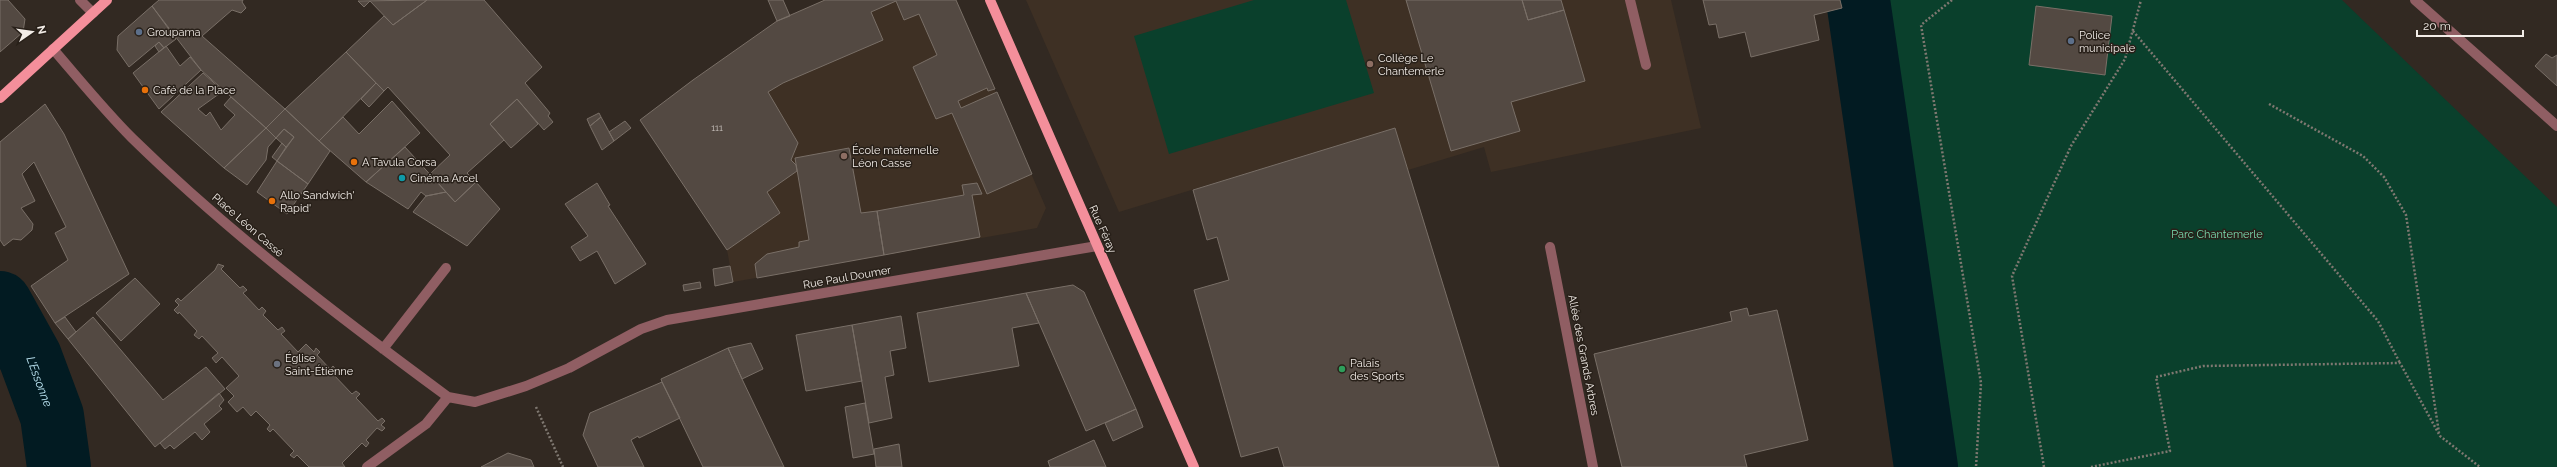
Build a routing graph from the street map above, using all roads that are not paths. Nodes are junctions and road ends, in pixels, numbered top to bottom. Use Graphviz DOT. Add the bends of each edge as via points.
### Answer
graph roads {
  1 [pos="80,0"];
  2 [pos="107,0"];
  3 [pos="990,0"];
  4 [pos="1630,0"];
  5 [pos="2415,0"];
  6 [pos="92,13"];
  7 [pos="53,50"];
  8 [pos="1646,65"];
  9 [pos="0,98"];
  10 [pos="2557,126"];
  11 [pos="1097,246"];
  12 [pos="1550,247"];
  13 [pos="446,268"];
  14 [pos="607,347"];
  15 [pos="383,350"];
  16 [pos="448,397"];
  17 [pos="367,467"];
  18 [pos="1194,467"];
  19 [pos="1593,467"];
  1 -- 6 [label="street"];
  2 -- 6 [label="main road"];
  3 -- 11 [label="main road, Rue Féray"];
  4 -- 8 [label="street"];
  5 -- 10 [label="street"];
  6 -- 7 [label="main road"];
  7 -- 9 [label="main road"];
  7 -- 15 [label="street, Place Léon Cassé" via="132,137 304,289"];
  11 -- 14 [label="street, Rue Paul Doumer" via="666,320 641,329"];
  11 -- 18 [label="main road, Rue Féray"];
  12 -- 19 [label="street, Allée des Grands Arbres"];
  13 -- 15 [label="street"];
  14 -- 16 [label="street, Place Léon Cassé" via="569,368 526,386 475,402"];
  15 -- 16 [label="street, Place Léon Cassé"];
  16 -- 17 [label="street" via="426,424"];
}
